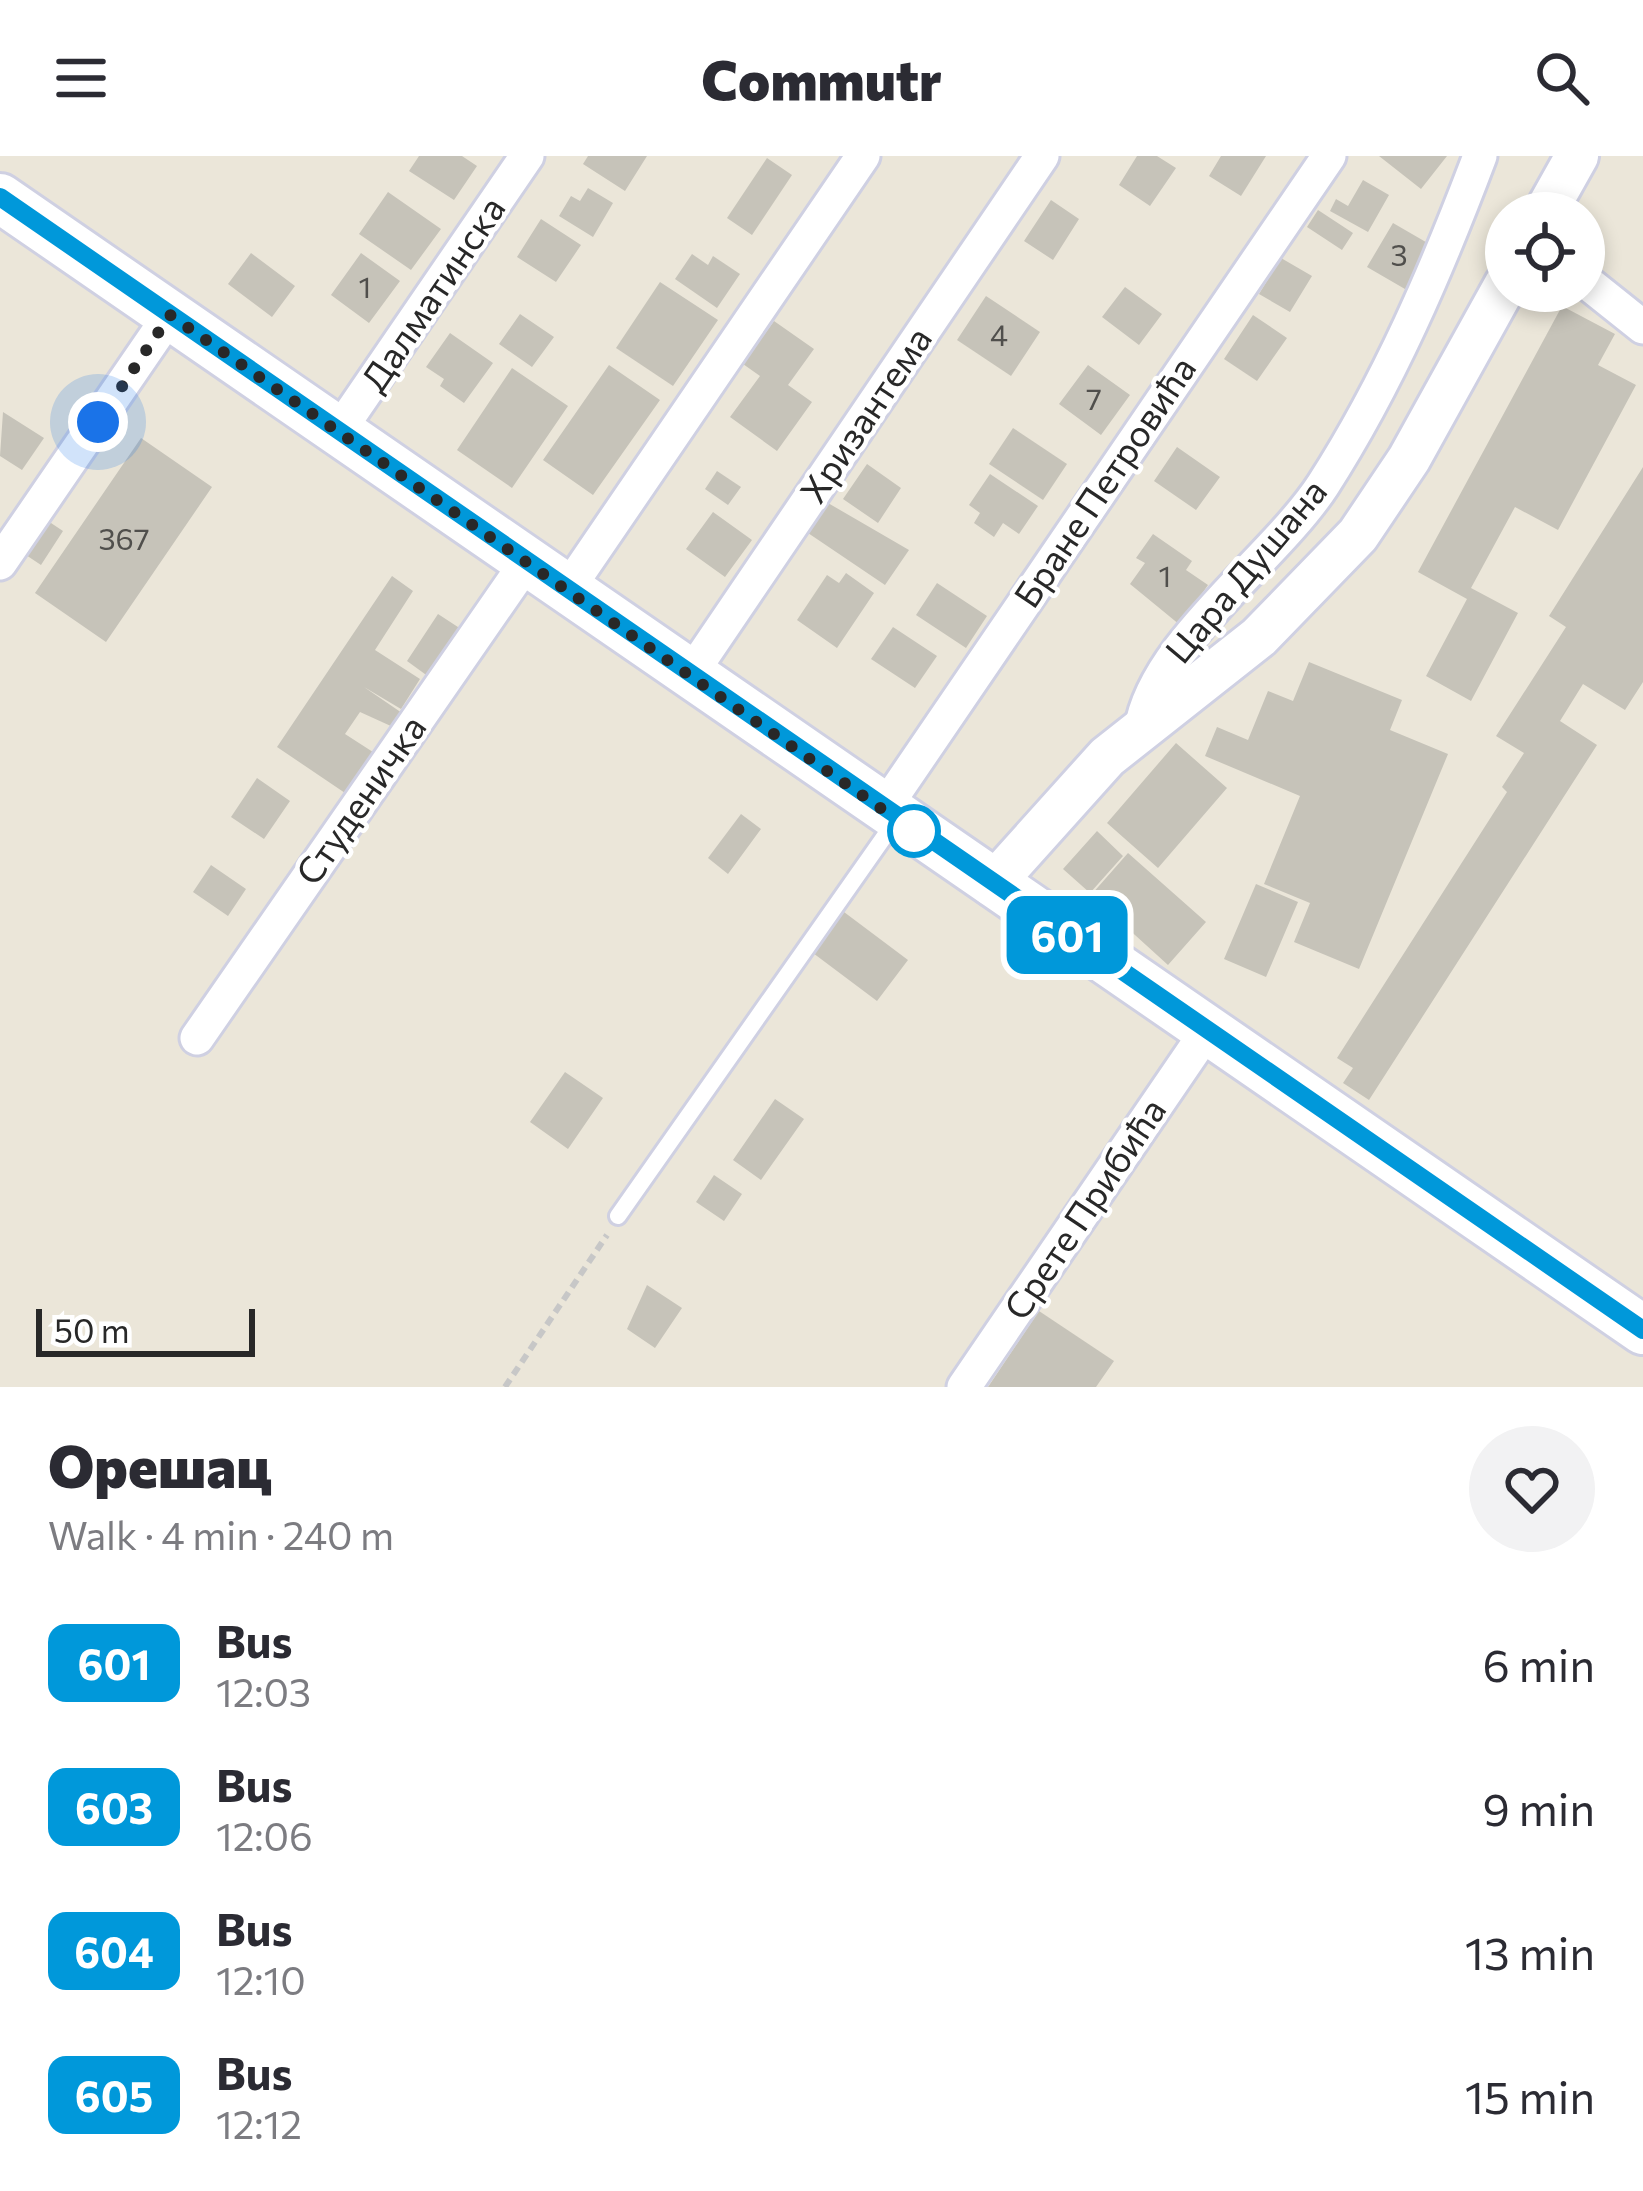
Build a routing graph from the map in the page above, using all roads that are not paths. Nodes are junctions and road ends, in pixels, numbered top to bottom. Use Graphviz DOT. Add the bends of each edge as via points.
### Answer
graph roads {
  1 [pos="527,156"];
  2 [pos="863,156"];
  3 [pos="1042,156"];
  4 [pos="1330,156"];
  5 [pos="1479,156"];
  6 [pos="1576,156"];
  7 [pos="1556,192"];
  8 [pos="0,197"];
  9 [pos="1605,297"];
  10 [pos="1490,312"];
  11 [pos="170,315"];
  12 [pos="1643,327"];
  13 [pos="338,431"];
  14 [pos="526,562"];
  15 [pos="0,563"];
  16 [pos="567,590"];
  17 [pos="690,675"];
  18 [pos="1141,730"];
  19 [pos="890,815"];
  20 [pos="992,885"];
  21 [pos="1207,1030"];
  22 [pos="197,1038"];
  23 [pos="618,1216"];
  24 [pos="1643,1330"];
  25 [pos="964,1387"];
  1 -- 13 [label="street, Далматинска"];
  2 -- 16 [label="street"];
  3 -- 17 [label="street, Хризантема"];
  4 -- 19 [label="street, Бране Петровића"];
  5 -- 18 [label="street, Цара Душана" via="1431,280 1340,457 1304,513 1164,667 1147,694"];
  6 -- 7 [label="street"];
  8 -- 11 [label="main road"];
  9 -- 12 [label="street"];
  10 -- 18 [label="street" via="1358,535 1258,637"];
  11 -- 13 [label="main road"];
  11 -- 15 [label="street"];
  13 -- 14 [label="main road"];
  14 -- 16 [label="main road"];
  14 -- 22 [label="street, Студеничка"];
  16 -- 17 [label="main road"];
  17 -- 19 [label="main road"];
  18 -- 20 [label="street, Цара Душана" via="1070,795"];
  19 -- 20 [label="main road"];
  19 -- 23 [label="lane"];
  20 -- 21 [label="main road"];
  21 -- 24 [label="main road"];
  21 -- 25 [label="street, Срете Прибића"];
}
